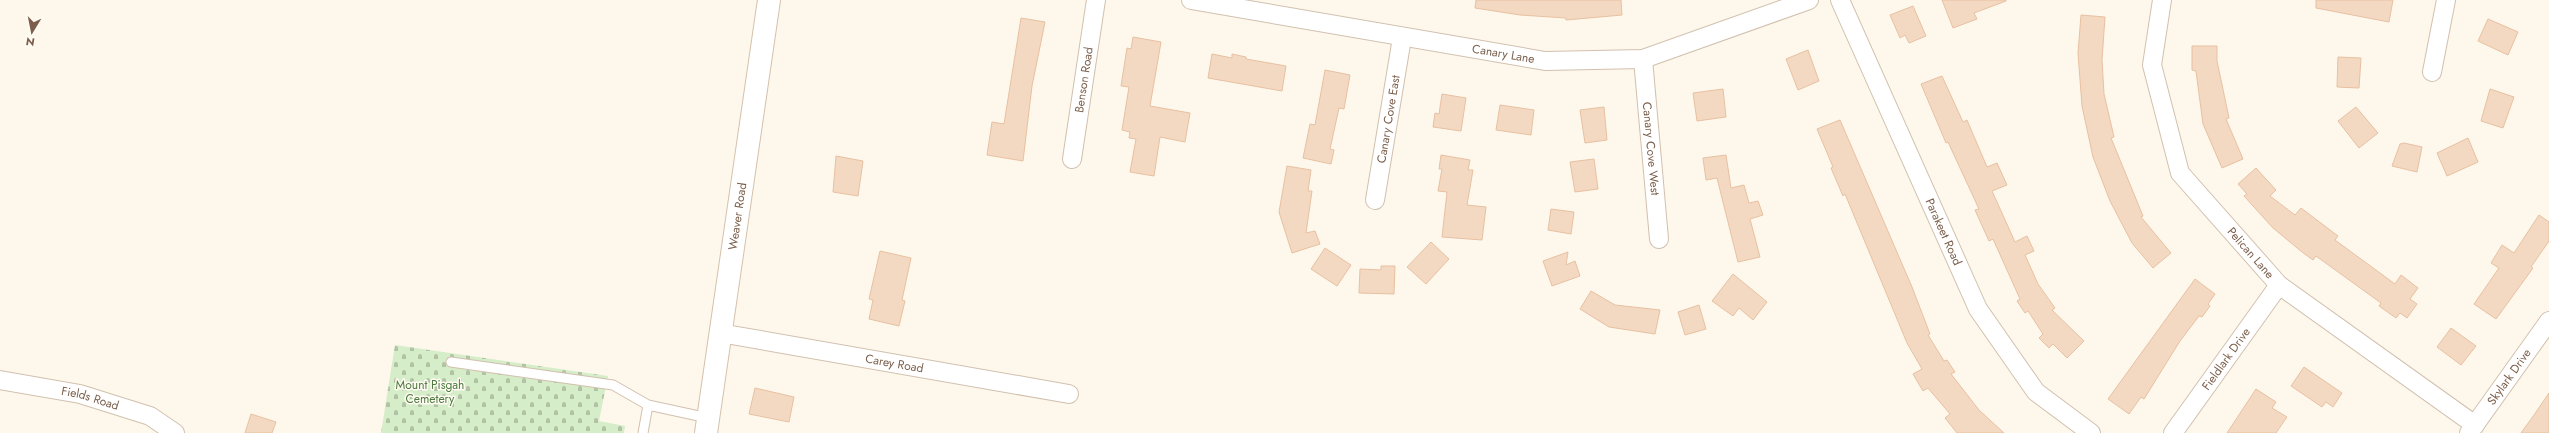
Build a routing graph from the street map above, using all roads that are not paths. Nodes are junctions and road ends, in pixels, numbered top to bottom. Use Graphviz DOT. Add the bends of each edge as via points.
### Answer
graph roads {
  1 [pos="769,0"];
  2 [pos="1096,0"];
  3 [pos="1191,0"];
  4 [pos="1809,0"];
  5 [pos="1840,0"];
  6 [pos="2162,0"];
  7 [pos="2446,0"];
  8 [pos="1402,38"];
  9 [pos="1643,59"];
  10 [pos="2432,72"];
  11 [pos="1072,159"];
  12 [pos="1375,200"];
  13 [pos="1659,239"];
  14 [pos="2279,285"];
  15 [pos="2549,321"];
  16 [pos="720,333"];
  17 [pos="451,362"];
  18 [pos="0,380"];
  19 [pos="1069,394"];
  20 [pos="648,405"];
  21 [pos="707,425"];
  22 [pos="2472,429"];
  23 [pos="175,433"];
  24 [pos="643,433"];
  25 [pos="2091,433"];
  26 [pos="2173,433"];
  1 -- 16 [label="main road, Weaver Road"];
  2 -- 11 [label="street, Benson Road"];
  3 -- 8 [label="street, Canary Lane"];
  4 -- 9 [label="street, Canary Lane"];
  5 -- 25 [label="street, Parakeet Road" via="1978,310 2036,392"];
  6 -- 14 [label="street, Pelican Lane" via="2152,65 2180,173"];
  7 -- 10 [label="street"];
  8 -- 9 [label="street, Canary Lane" via="1546,61"];
  8 -- 12 [label="street, Canary Cove East"];
  9 -- 13 [label="street, Canary Cove West"];
  14 -- 22 [label="street, Pelican Lane"];
  14 -- 26 [label="street, Fieldlark Drive"];
  15 -- 22 [label="street, Skylark Drive"];
  16 -- 19 [label="street, Carey Road"];
  16 -- 21 [label="main road, Weaver Road"];
  17 -- 20 [label="lane" via="613,384"];
  18 -- 23 [label="street, Fields Road" via="80,394 150,416"];
  20 -- 21 [label="lane"];
  20 -- 24 [label="lane"];
}
